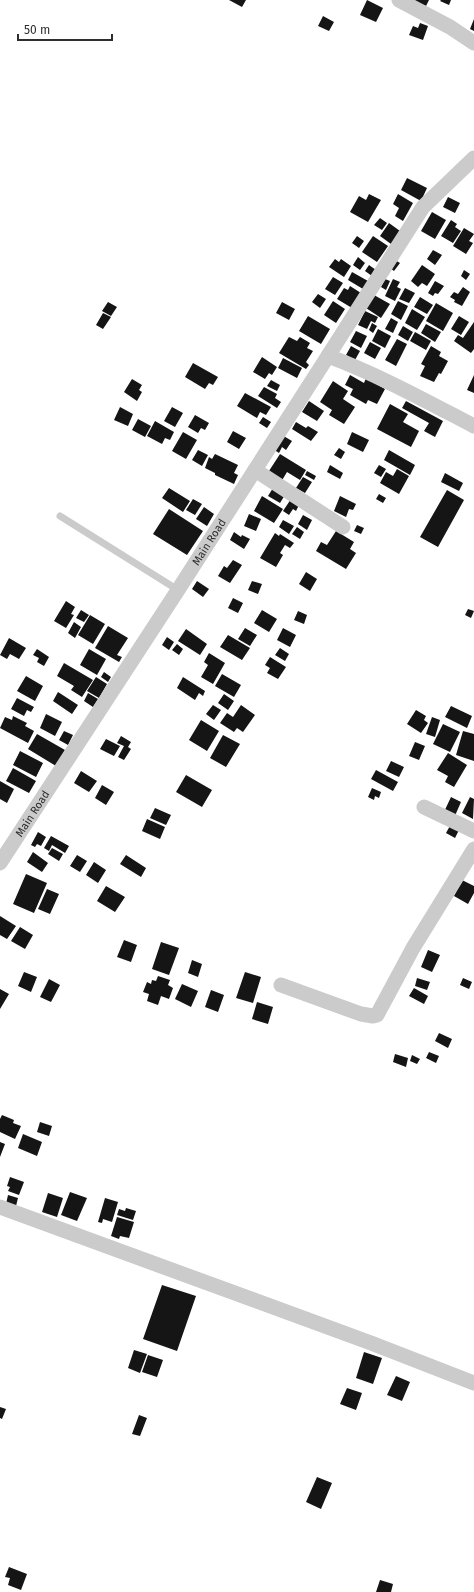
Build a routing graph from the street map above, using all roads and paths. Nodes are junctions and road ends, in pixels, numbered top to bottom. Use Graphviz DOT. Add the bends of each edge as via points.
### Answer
graph roads {
  1 [pos="399,0"];
  2 [pos="474,43"];
  3 [pos="474,158"];
  4 [pos="328,356"];
  5 [pos="474,426"];
  6 [pos="255,470"];
  7 [pos="60,516"];
  8 [pos="343,527"];
  9 [pos="178,590"];
  10 [pos="424,807"];
  11 [pos="474,831"];
  12 [pos="474,849"];
  13 [pos="0,863"];
  14 [pos="281,985"];
  15 [pos="0,1207"];
  16 [pos="474,1383"];
  1 -- 2 [label="street"];
  3 -- 4 [label="street, Main Road" via="423,207"];
  4 -- 5 [label="street" via="356,366"];
  4 -- 6 [label="street, Main Road"];
  6 -- 8 [label="street"];
  6 -- 9 [label="street, Main Road"];
  7 -- 9 [label="lane"];
  9 -- 13 [label="street, Main Road"];
  10 -- 11 [label="street"];
  12 -- 14 [label="street" via="413,948 377,1015 361,1014"];
  15 -- 16 [label="street"];
}
